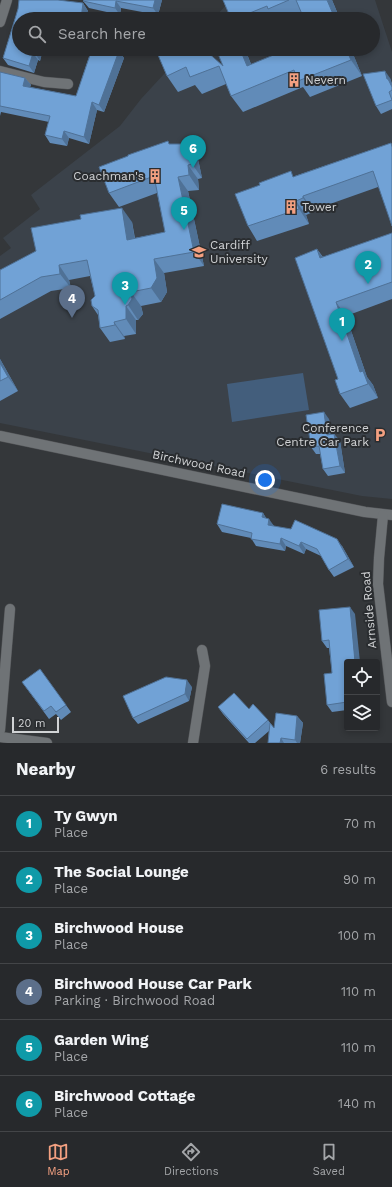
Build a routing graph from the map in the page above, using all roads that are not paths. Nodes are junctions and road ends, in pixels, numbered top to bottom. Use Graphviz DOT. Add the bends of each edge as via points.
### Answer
graph roads {
  1 [pos="7,0"];
  2 [pos="0,22"];
  3 [pos="0,71"];
  4 [pos="68,84"];
  5 [pos="0,436"];
  6 [pos="388,515"];
  7 [pos="10,609"];
  8 [pos="202,650"];
  9 [pos="392,702"];
  10 [pos="0,730"];
  11 [pos="0,737"];
  12 [pos="47,743"];
  13 [pos="193,743"];
  1 -- 2 [label="street"];
  3 -- 4 [label="street" via="44,82"];
  5 -- 6 [label="street, Birchwood Road"];
  6 -- 9 [label="street, Arnside Road" via="379,558 378,584"];
  7 -- 10 [label="street"];
  8 -- 13 [label="street" via="205,666"];
  11 -- 12 [label="street"];
}
